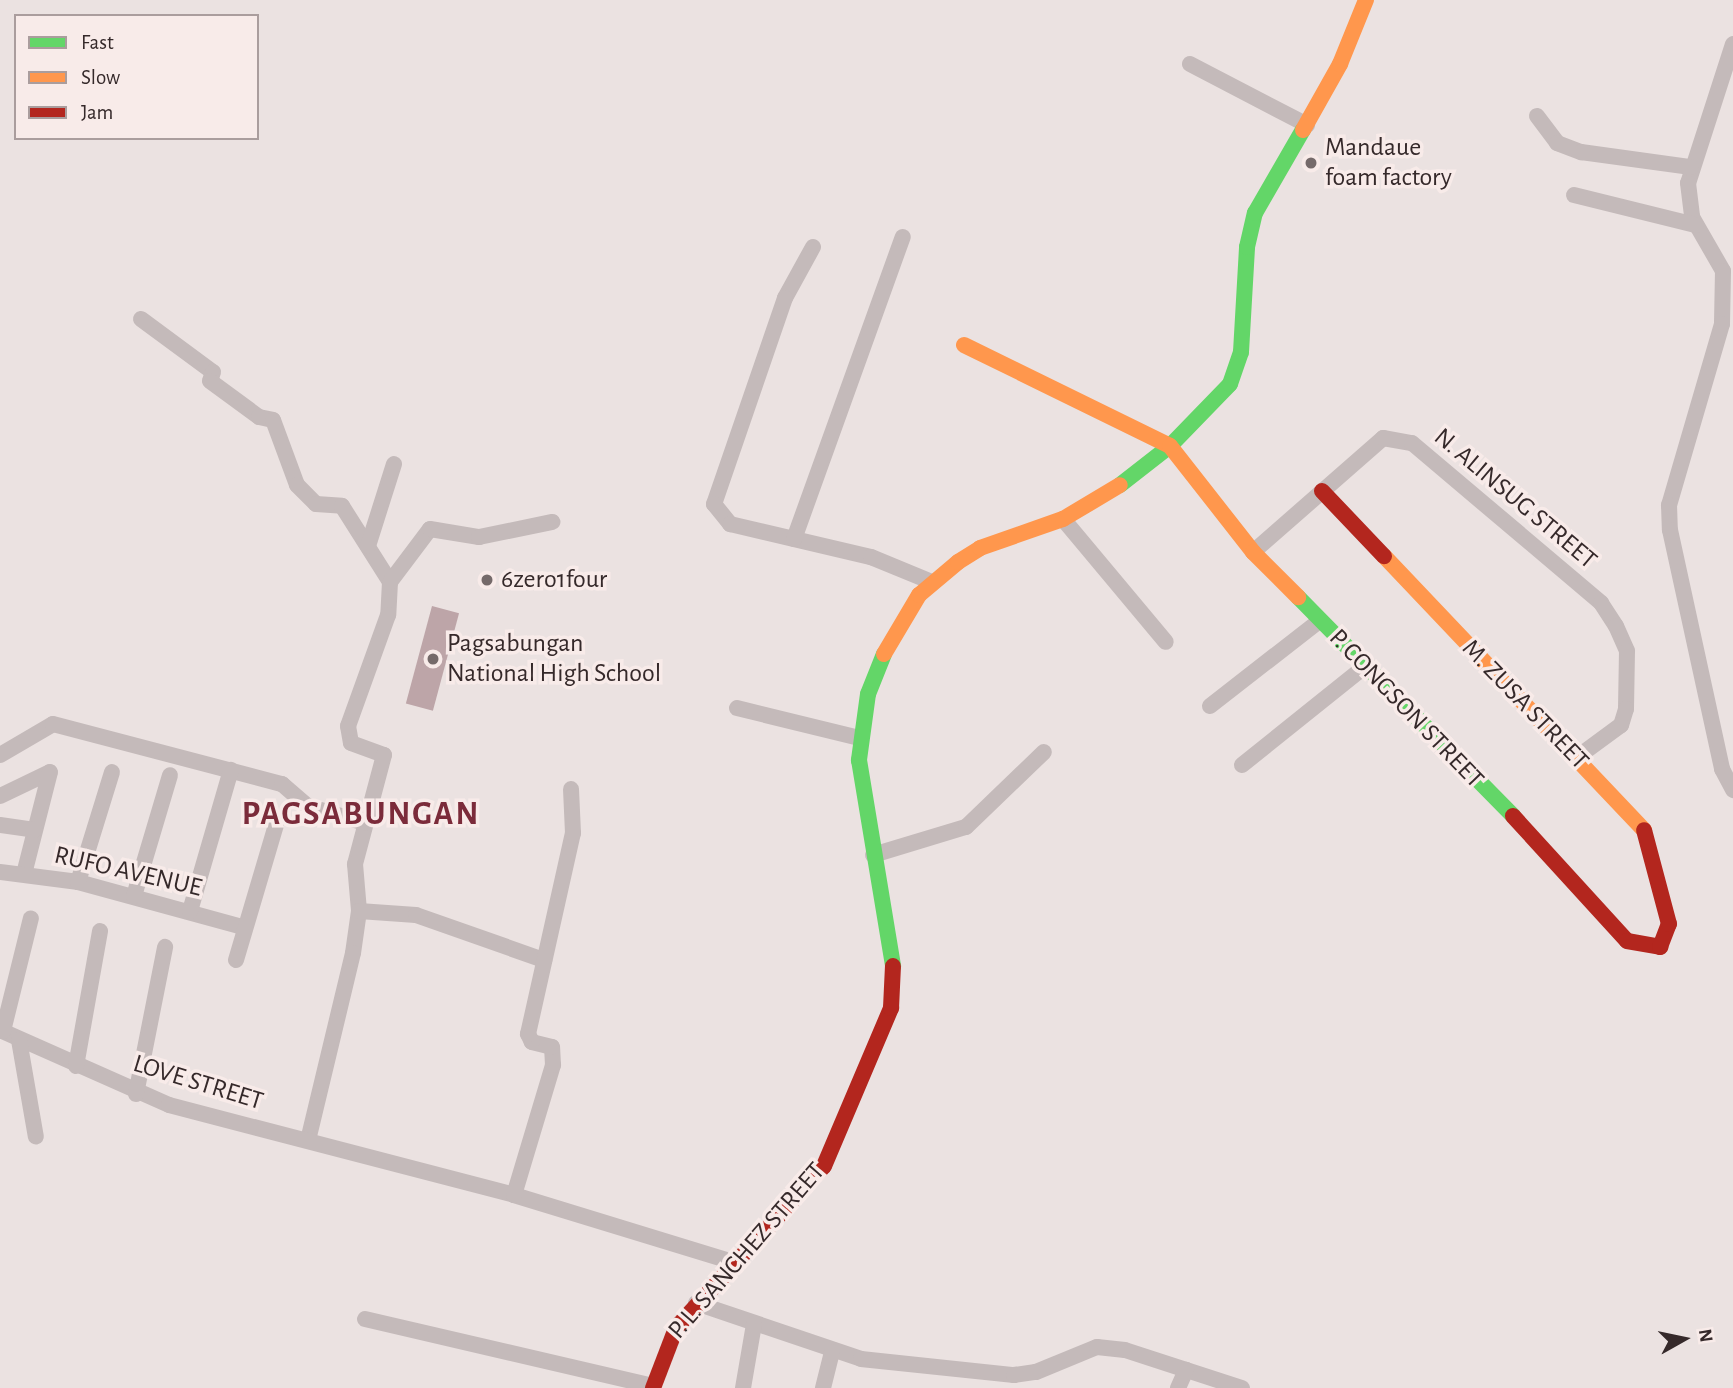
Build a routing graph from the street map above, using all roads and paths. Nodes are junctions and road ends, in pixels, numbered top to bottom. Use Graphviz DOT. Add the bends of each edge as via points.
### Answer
graph roads {
  1 [pos="1366,0"];
  2 [pos="1733,44"];
  3 [pos="1190,64"];
  4 [pos="1537,116"];
  5 [pos="1307,125"];
  6 [pos="1691,167"];
  7 [pos="1574,195"];
  8 [pos="1695,225"];
  9 [pos="903,237"];
  10 [pos="813,247"];
  11 [pos="141,319"];
  12 [pos="964,345"];
  13 [pos="1170,446"];
  14 [pos="394,464"];
  15 [pos="1322,491"];
  16 [pos="1063,519"];
  17 [pos="552,522"];
  18 [pos="793,539"];
  19 [pos="369,545"];
  20 [pos="1253,552"];
  21 [pos="390,582"];
  22 [pos="932,582"];
  23 [pos="1319,621"];
  24 [pos="1166,642"];
  25 [pos="1368,664"];
  26 [pos="1210,706"];
  27 [pos="737,708"];
  28 [pos="859,738"];
  29 [pos="1044,752"];
  30 [pos="0,755"];
  31 [pos="1576,758"];
  32 [pos="1242,765"];
  33 [pos="231,770"];
  34 [pos="112,772"];
  35 [pos="170,775"];
  36 [pos="571,789"];
  37 [pos="1733,790"];
  38 [pos="0,796"];
  39 [pos="365,823"];
  40 [pos="0,825"];
  41 [pos="276,825"];
  42 [pos="35,830"];
  43 [pos="873,855"];
  44 [pos="0,872"];
  45 [pos="24,874"];
  46 [pos="78,882"];
  47 [pos="134,896"];
  48 [pos="190,911"];
  49 [pos="359,911"];
  50 [pos="31,918"];
  51 [pos="243,927"];
  52 [pos="100,931"];
  53 [pos="165,947"];
  54 [pos="1660,947"];
  55 [pos="236,960"];
  56 [pos="544,960"];
  57 [pos="1,1031"];
  58 [pos="19,1040"];
  59 [pos="76,1066"];
  60 [pos="136,1094"];
  61 [pos="36,1137"];
  62 [pos="308,1140"];
  63 [pos="514,1195"];
  64 [pos="736,1263"];
  65 [pos="696,1303"];
  66 [pos="365,1319"];
  67 [pos="754,1324"];
  68 [pos="832,1352"];
  69 [pos="1186,1370"];
  70 [pos="653,1387"];
  71 [pos="743,1388"];
  72 [pos="823,1388"];
  73 [pos="1178,1388"];
  74 [pos="1242,1388"];
  1 -- 5 [label="street, P. L. SANCHEZ STREET"];
  2 -- 6 [label="street"];
  3 -- 5 [label="street"];
  4 -- 6 [label="street" via="1557,143 1581,152"];
  5 -- 13 [label="street, P. L. SANCHEZ STREET" via="1263,196 1250,228 1238,368 1216,402"];
  6 -- 8 [label="street" via="1688,197"];
  7 -- 8 [label="street"];
  8 -- 37 [label="street" via="1723,271 1726,291 1723,324 1686,435 1670,505 1670,530 1722,769"];
  9 -- 18 [label="street"];
  10 -- 18 [label="street" via="785,298 713,504 730,524"];
  11 -- 19 [label="street" via="209,369 210,381 259,417 273,420 308,499 342,506"];
  12 -- 13 [label="street"];
  13 -- 16 [label="street, P. L. SANCHEZ STREET" via="1134,476"];
  13 -- 20 [label="street, P. CONGSON STREET"];
  14 -- 19 [label="street"];
  15 -- 20 [label="street, N. ALINSUG STREET"];
  15 -- 31 [label="street, M. ZUSA STREET"];
  15 -- 31 [label="street, N. ALINSUG STREET" via="1383,438 1412,443 1601,603 1627,652 1626,709 1621,725"];
  16 -- 22 [label="street, P. L. SANCHEZ STREET" via="980,548"];
  16 -- 24 [label="street"];
  17 -- 21 [label="street" via="479,537 432,528"];
  18 -- 22 [label="street" via="871,557"];
  19 -- 21 [label="street"];
  20 -- 23 [label="street, P. CONGSON STREET"];
  21 -- 39 [label="street" via="388,615 348,726 351,743 384,755"];
  22 -- 28 [label="street, P. L. SANCHEZ STREET" via="890,639 868,694"];
  23 -- 25 [label="street, P. CONGSON STREET"];
  23 -- 26 [label="street"];
  25 -- 32 [label="street"];
  25 -- 54 [label="street, P. CONGSON STREET" via="1628,941"];
  27 -- 28 [label="street"];
  28 -- 43 [label="street, P. L. SANCHEZ STREET" via="860,785"];
  29 -- 43 [label="street" via="969,825"];
  30 -- 33 [label="street" via="53,724"];
  31 -- 54 [label="street, M. ZUSA STREET" via="1644,831 1669,924"];
  33 -- 39 [label="street" via="282,784 307,806"];
  33 -- 48 [label="street"];
  34 -- 46 [label="street"];
  35 -- 47 [label="street"];
  36 -- 56 [label="street" via="573,833"];
  38 -- 42 [label="street" via="50,772"];
  39 -- 49 [label="street" via="355,864"];
  40 -- 42 [label="street"];
  41 -- 51 [label="street"];
  42 -- 45 [label="street"];
  43 -- 64 [label="street, P. L. SANCHEZ STREET" via="893,959 884,1029 824,1166"];
  44 -- 45 [label="street, RUFO AVENUE"];
  45 -- 46 [label="street, RUFO AVENUE"];
  46 -- 47 [label="street, RUFO AVENUE"];
  47 -- 48 [label="street, RUFO AVENUE"];
  48 -- 51 [label="street, RUFO AVENUE"];
  49 -- 56 [label="street" via="416,915"];
  49 -- 62 [label="street"];
  50 -- 57 [label="street"];
  51 -- 55 [label="street"];
  52 -- 59 [label="street"];
  53 -- 60 [label="street"];
  56 -- 63 [label="street" via="528,1036 552,1047 553,1065"];
  57 -- 58 [label="street, LOVE STREET"];
  58 -- 59 [label="street, LOVE STREET"];
  58 -- 61 [label="street"];
  59 -- 60 [label="street, LOVE STREET"];
  60 -- 62 [label="street, LOVE STREET"];
  62 -- 63 [label="street, LOVE STREET"];
  63 -- 64 [label="street, LOVE STREET"];
  64 -- 65 [label="street, P. L. SANCHEZ STREET"];
  65 -- 67 [label="street"];
  65 -- 70 [label="street, P. L. SANCHEZ STREET" via="670,1339"];
  66 -- 70 [label="street"];
  67 -- 68 [label="street"];
  67 -- 71 [label="street"];
  68 -- 69 [label="street" via="894,1364 1014,1375 1036,1372 1097,1347 1125,1350"];
  68 -- 72 [label="street"];
  69 -- 73 [label="street"];
  69 -- 74 [label="street"];
}
